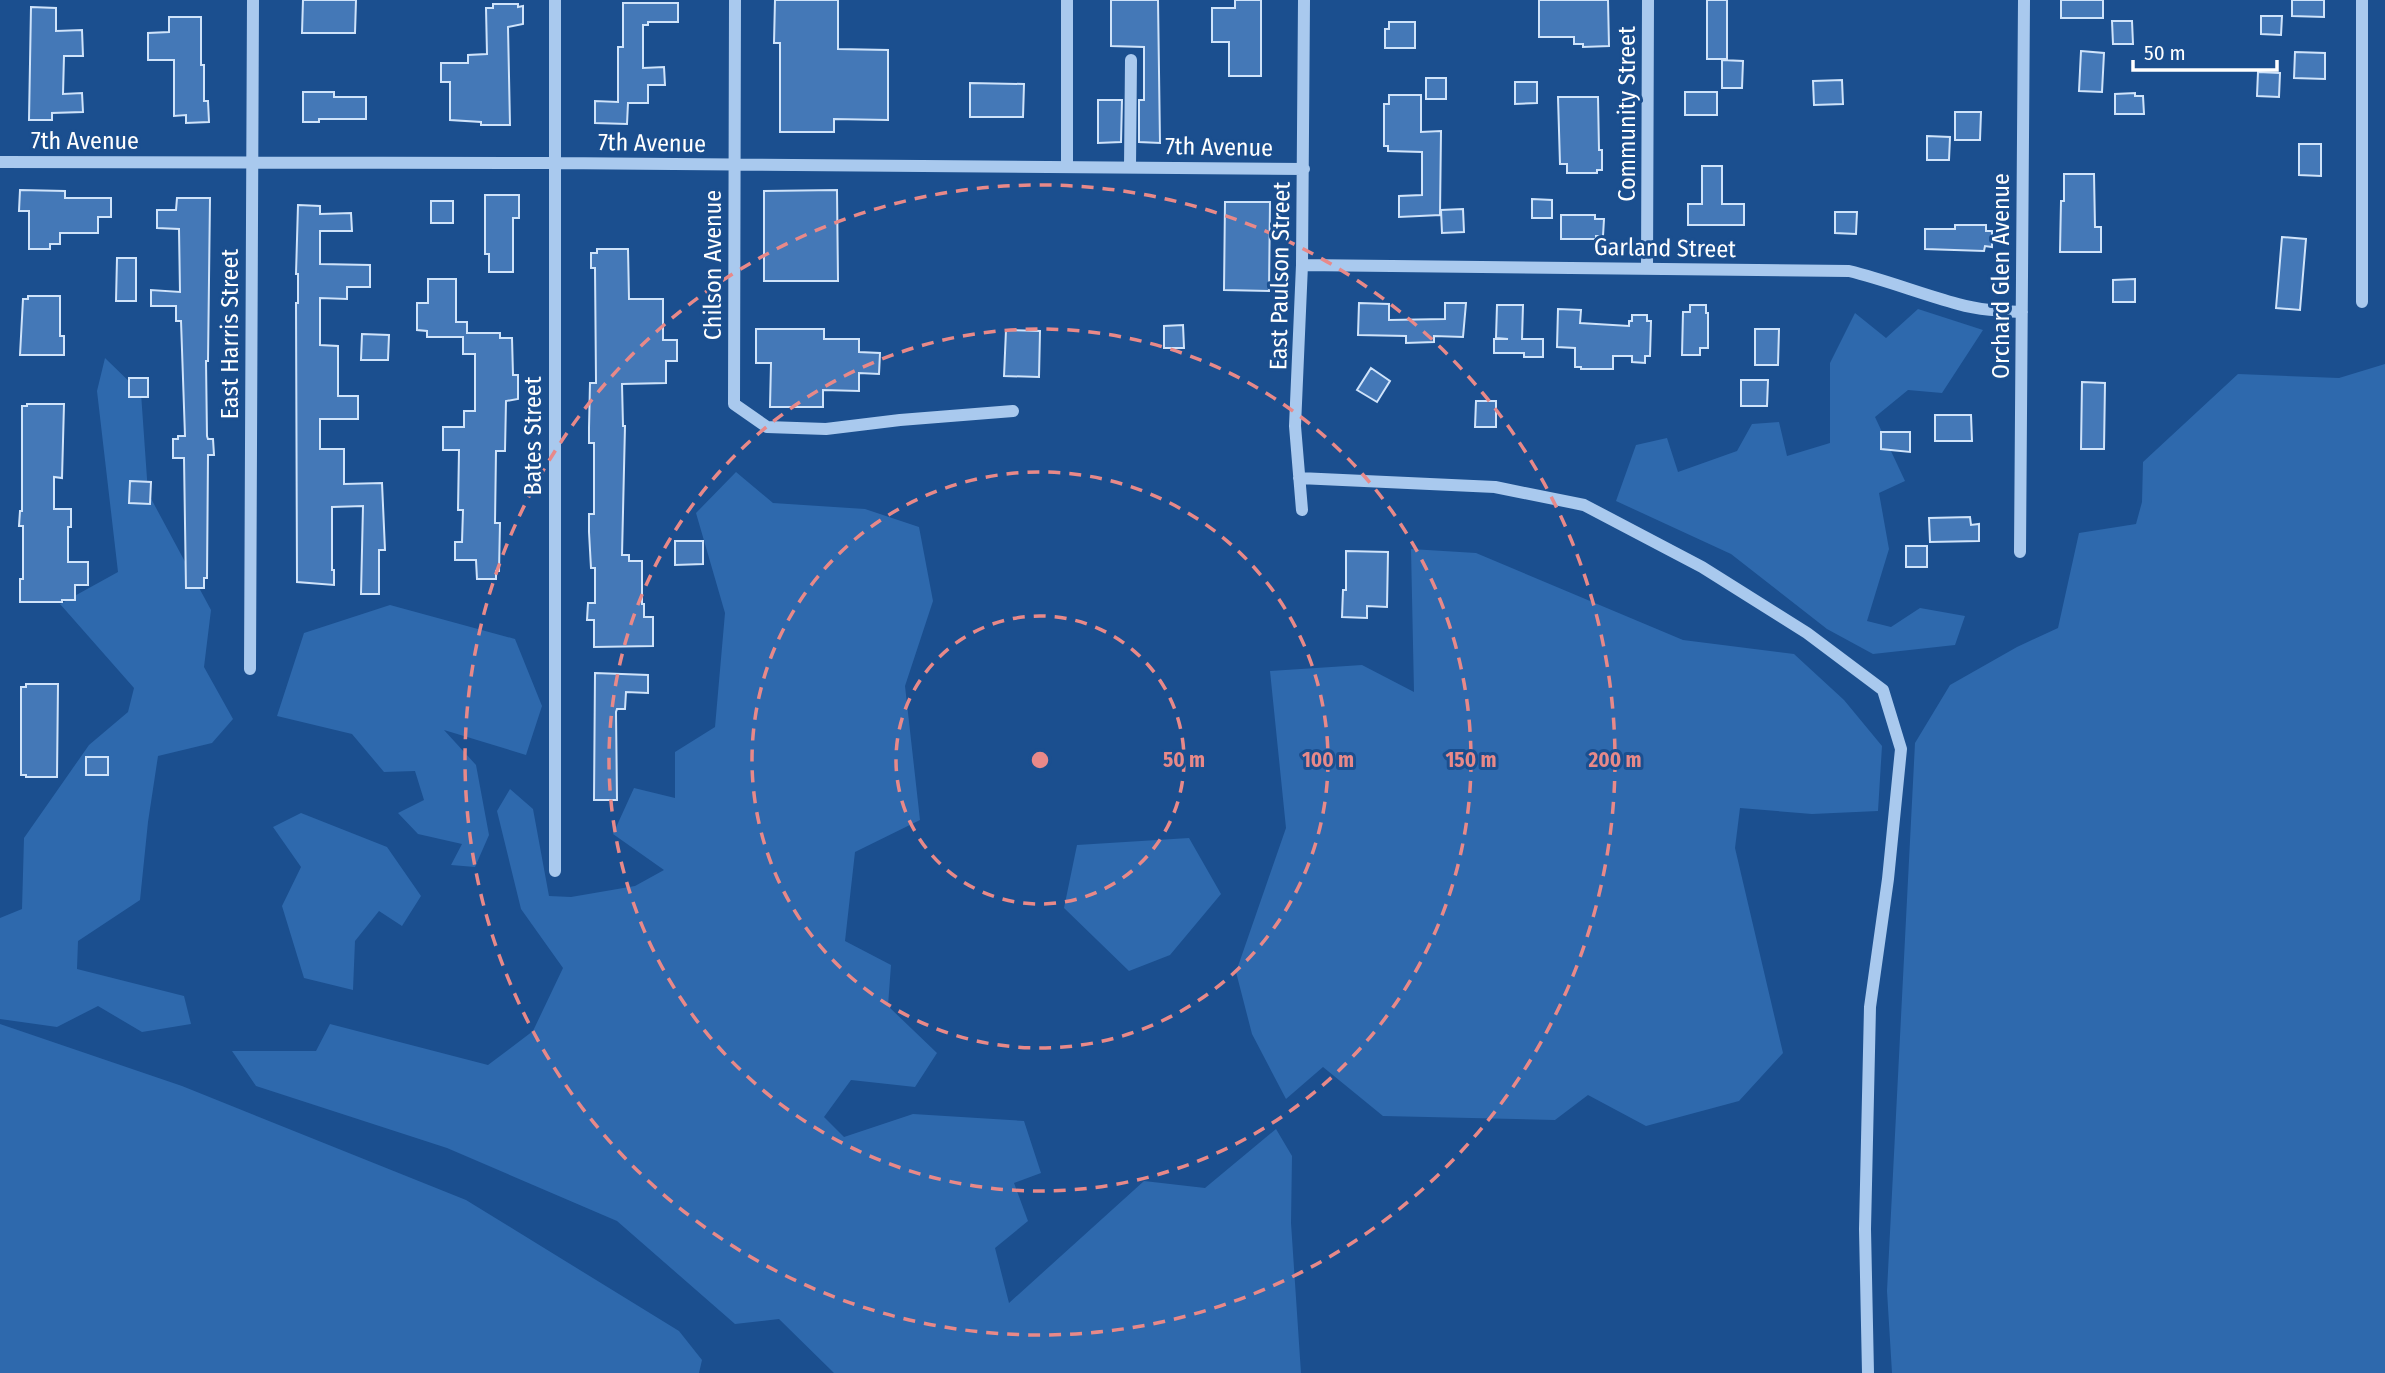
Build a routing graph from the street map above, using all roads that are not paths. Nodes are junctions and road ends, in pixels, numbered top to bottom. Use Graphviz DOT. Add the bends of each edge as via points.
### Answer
graph roads {
  1 [pos="253,0"];
  2 [pos="555,0"];
  3 [pos="735,0"];
  4 [pos="1067,0"];
  5 [pos="1304,0"];
  6 [pos="1648,0"];
  7 [pos="2024,0"];
  8 [pos="2362,0"];
  9 [pos="1130,60"];
  10 [pos="0,162"];
  11 [pos="252,162"];
  12 [pos="554,163"];
  13 [pos="733,164"];
  14 [pos="1067,166"];
  15 [pos="1130,167"];
  16 [pos="1304,169"];
  17 [pos="1302,265"];
  18 [pos="1647,270"];
  19 [pos="2362,302"];
  20 [pos="2022,312"];
  21 [pos="1013,411"];
  22 [pos="1300,478"];
  23 [pos="1302,510"];
  24 [pos="2020,552"];
  25 [pos="250,669"];
  26 [pos="555,871"];
  27 [pos="1868,1373"];
  1 -- 11 [label="street, East Harris Street"];
  2 -- 12 [label="street, Bates Street"];
  3 -- 13 [label="street, Chilson Avenue"];
  4 -- 14 [label="street"];
  5 -- 16 [label="street, East Paulson Street"];
  6 -- 18 [label="street, Community Street"];
  7 -- 20 [label="street, Orchard Glen Avenue"];
  8 -- 19 [label="street"];
  9 -- 15 [label="street"];
  10 -- 11 [label="street, 7th Avenue"];
  11 -- 12 [label="street, 7th Avenue"];
  11 -- 25 [label="street, East Harris Street"];
  12 -- 13 [label="street, 7th Avenue"];
  12 -- 26 [label="street, Bates Street"];
  13 -- 14 [label="street, 7th Avenue"];
  13 -- 21 [label="street, Chilson Avenue" via="734,404 767,427 826,429"];
  14 -- 15 [label="street, 7th Avenue"];
  15 -- 16 [label="street, 7th Avenue"];
  16 -- 17 [label="street, East Paulson Street"];
  17 -- 18 [label="street, Garland Street"];
  17 -- 22 [label="street, East Paulson Street" via="1295,426"];
  18 -- 20 [label="street, Garland Street" via="1849,271 1959,304"];
  20 -- 24 [label="street, Orchard Glen Avenue"];
  22 -- 23 [label="street, East Paulson Street"];
  22 -- 27 [label="street" via="1495,487 1584,505 1702,567 1807,633 1883,690 1901,749 1870,1007 1865,1229"];
}
